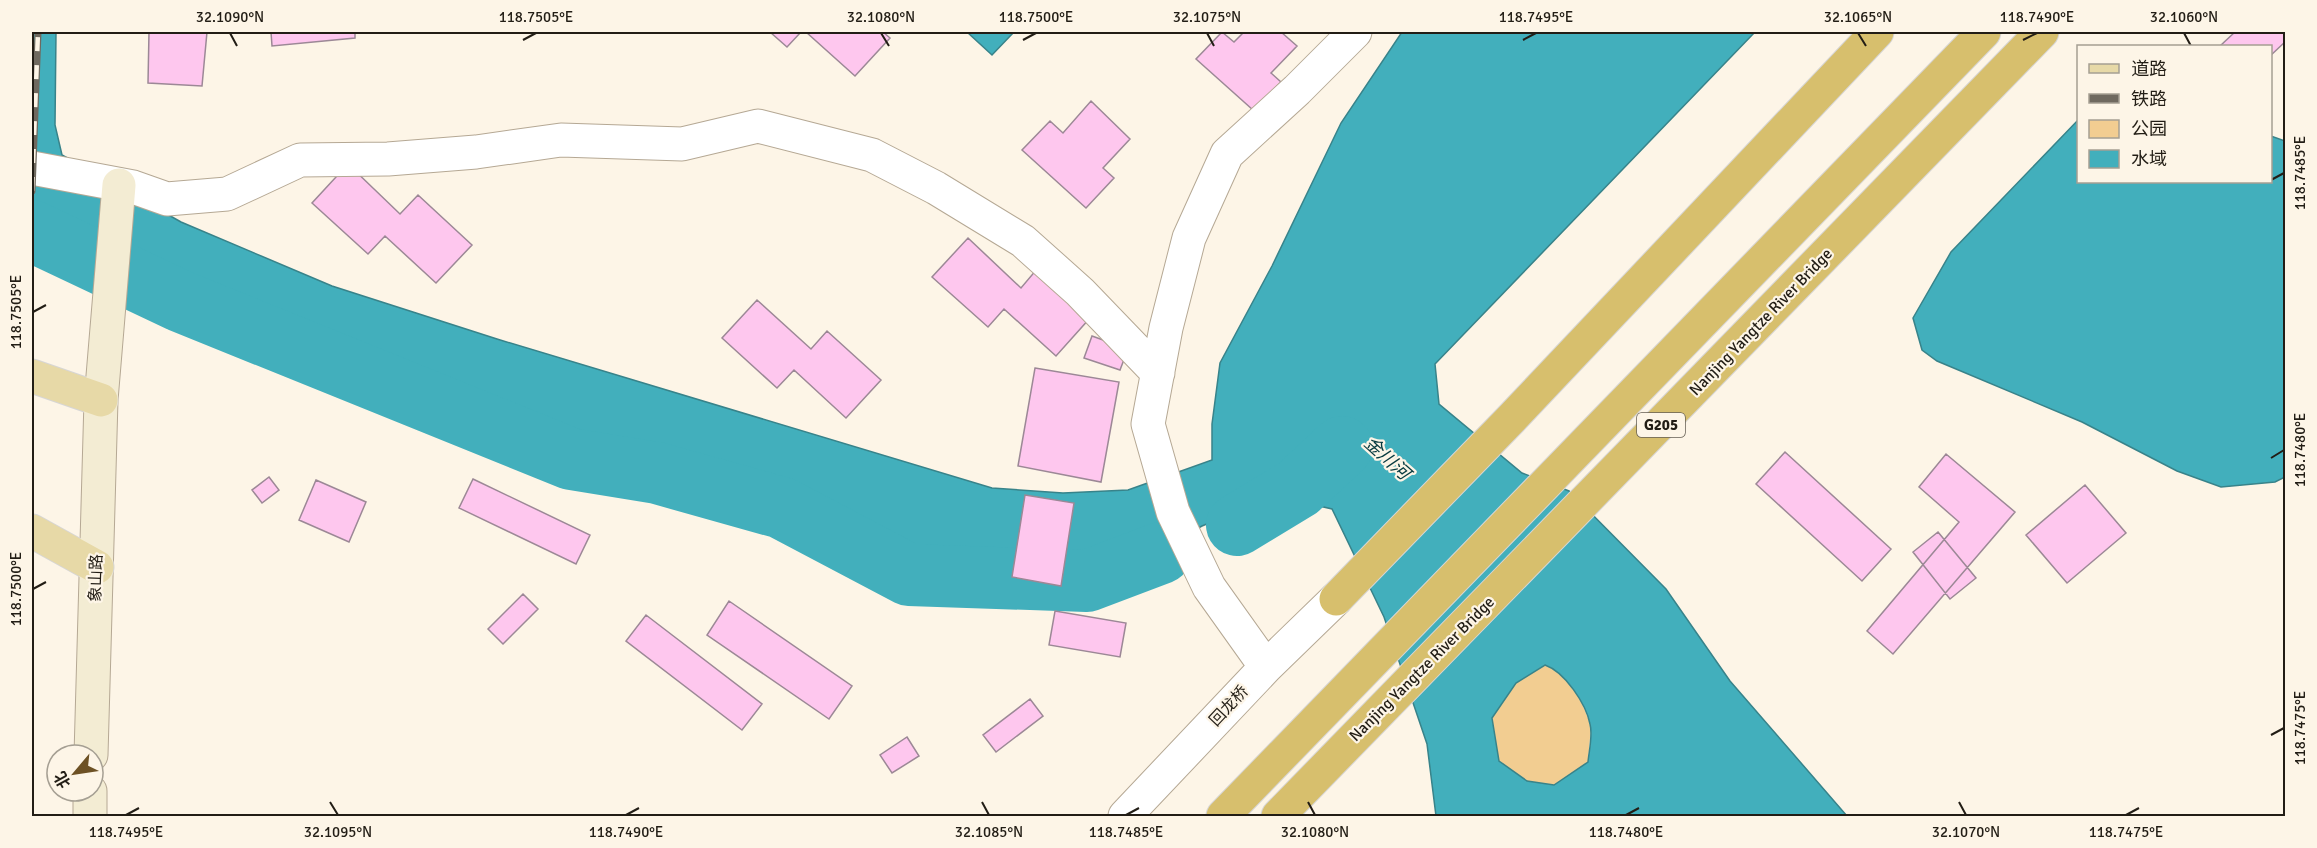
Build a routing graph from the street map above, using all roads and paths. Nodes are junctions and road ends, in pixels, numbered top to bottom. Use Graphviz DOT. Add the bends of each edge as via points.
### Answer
graph roads {
  1 [pos="1355,32"];
  2 [pos="1877,32"];
  3 [pos="1984,32"];
  4 [pos="2042,32"];
  5 [pos="32,168"];
  6 [pos="119,187"];
  7 [pos="1158,373"];
  8 [pos="32,376"];
  9 [pos="101,399"];
  10 [pos="32,531"];
  11 [pos="97,567"];
  12 [pos="1336,599"];
  13 [pos="1266,667"];
  14 [pos="91,743"];
  15 [pos="1125,816"];
  16 [pos="1223,816"];
  17 [pos="1278,816"];
  1 -- 7 [label="street" via="1227,154 1190,238"];
  2 -- 12 [label="highway"];
  3 -- 16 [label="highway, G205"];
  4 -- 17 [label="highway, Nanjing Yangtze River Bridge / G205"];
  5 -- 6 [label="street"];
  6 -- 7 [label="street" via="167,198 227,195 300,160 388,159 561,140 682,144 758,126 872,155 1023,241 1080,292"];
  6 -- 9 [label="street, 象山路"];
  7 -- 13 [label="street" via="1148,424 1173,512 1209,587"];
  8 -- 9 [label="main road"];
  9 -- 11 [label="street, 象山路"];
  10 -- 11 [label="main road"];
  11 -- 14 [label="street, 象山路"];
  12 -- 13 [label="street, 回龙桥"];
  13 -- 15 [label="street, 回龙桥"];
}
